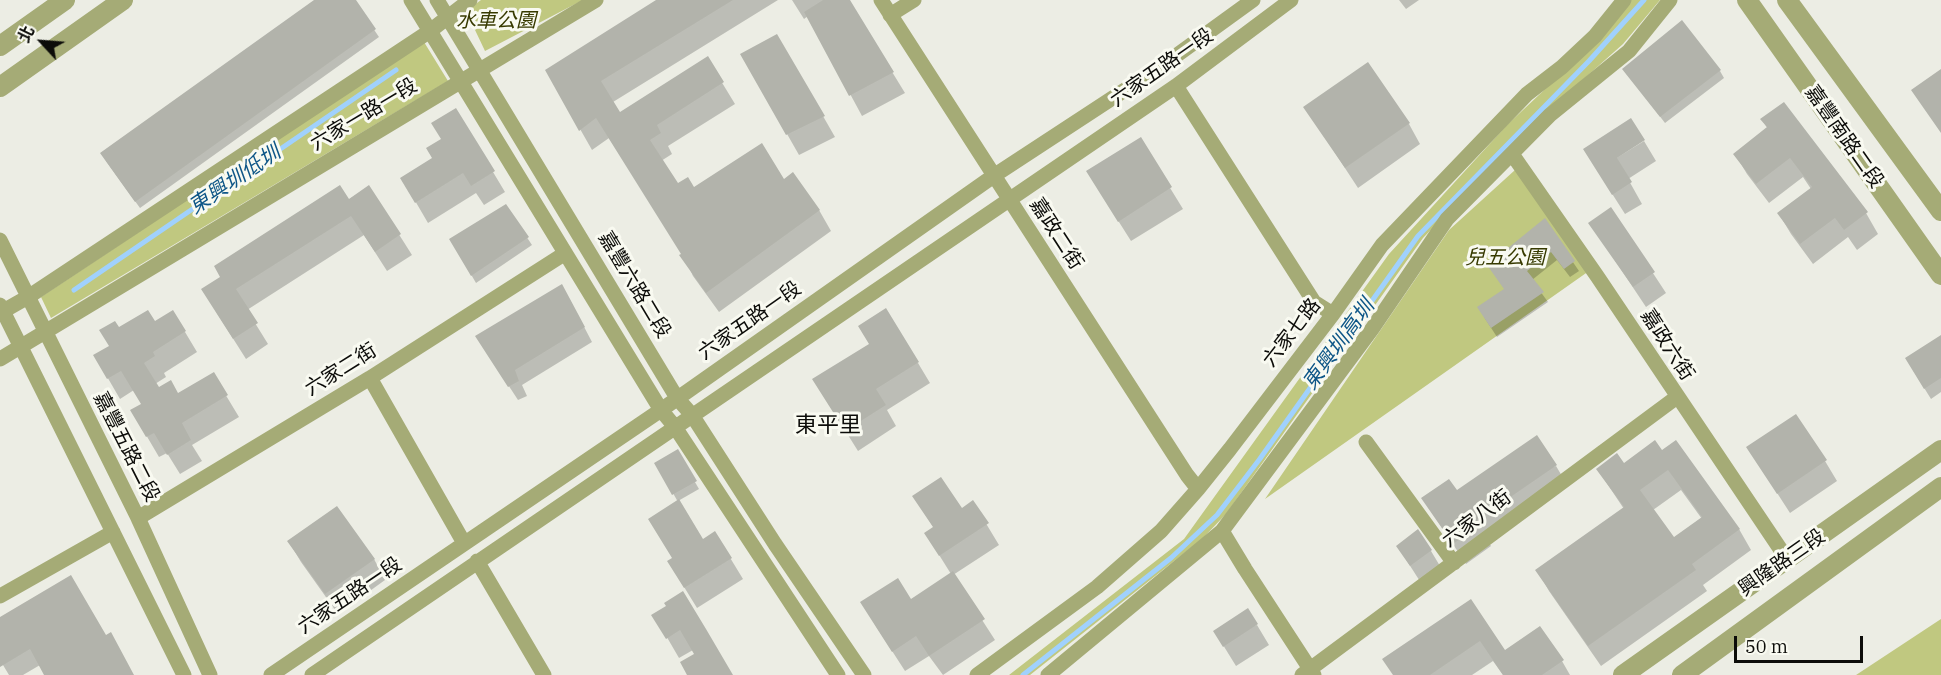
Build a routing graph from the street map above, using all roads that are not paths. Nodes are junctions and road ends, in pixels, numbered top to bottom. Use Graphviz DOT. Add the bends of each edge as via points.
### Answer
graph roads {
  1 [pos="65,0"];
  2 [pos="123,0"];
  3 [pos="411,0"];
  4 [pos="437,0"];
  5 [pos="470,0"];
  6 [pos="596,0"];
  7 [pos="880,0"];
  8 [pos="914,0"];
  9 [pos="1253,0"];
  10 [pos="1291,0"];
  11 [pos="1624,0"];
  12 [pos="1670,0"];
  13 [pos="1747,0"];
  14 [pos="1787,0"];
  15 [pos="890,15"];
  16 [pos="448,18"];
  17 [pos="430,31"];
  18 [pos="0,46"];
  19 [pos="480,69"];
  20 [pos="462,81"];
  21 [pos="1176,86"];
  22 [pos="0,87"];
  23 [pos="1512,154"];
  24 [pos="995,176"];
  25 [pos="1009,200"];
  26 [pos="1941,212"];
  27 [pos="0,240"];
  28 [pos="564,254"];
  29 [pos="1941,274"];
  30 [pos="28,297"];
  31 [pos="1,310"];
  32 [pos="1334,315"];
  33 [pos="46,332"];
  34 [pos="21,347"];
  35 [pos="0,359"];
  36 [pos="370,378"];
  37 [pos="1677,397"];
  38 [pos="677,398"];
  39 [pos="661,410"];
  40 [pos="692,415"];
  41 [pos="675,427"];
  42 [pos="1366,442"];
  43 [pos="1941,450"];
  44 [pos="1941,487"];
  45 [pos="1198,489"];
  46 [pos="138,518"];
  47 [pos="1222,531"];
  48 [pos="113,532"];
  49 [pos="464,543"];
  50 [pos="1787,559"];
  51 [pos="477,561"];
  52 [pos="1454,563"];
  53 [pos="0,596"];
  54 [pos="1309,673"];
  55 [pos="184,675"];
  56 [pos="210,675"];
  57 [pos="271,675"];
  58 [pos="312,675"];
  59 [pos="544,675"];
  60 [pos="838,675"];
  61 [pos="864,675"];
  62 [pos="977,675"];
  63 [pos="1048,675"];
  64 [pos="1623,675"];
  65 [pos="1682,675"];
  1 -- 18 [label="street"];
  2 -- 22 [label="street"];
  3 -- 17 [label="street"];
  4 -- 16 [label="street, 嘉豐六路二段"];
  5 -- 16 [label="street, 六家一路一段"];
  6 -- 19 [label="street, 六家一路一段"];
  7 -- 15 [label="street, 嘉政二街"];
  8 -- 15 [label="street"];
  9 -- 24 [label="street, 六家五路一段" via="1166,63"];
  10 -- 21 [label="street, 六家五路一段"];
  11 -- 32 [label="street, 六家七路" via="1595,36 1527,94 1382,245"];
  12 -- 23 [label="street" via="1629,51 1550,116"];
  13 -- 29 [label="street, 嘉豐南路二段"];
  14 -- 26 [label="street, 嘉豐南路二段"];
  15 -- 24 [label="street, 嘉政二街"];
  16 -- 17 [label="street, 六家一路一段"];
  16 -- 19 [label="street, 嘉豐六路二段"];
  17 -- 20 [label="street"];
  17 -- 30 [label="street, 六家一路一段"];
  19 -- 20 [label="street, 六家一路一段"];
  19 -- 38 [label="street, 嘉豐六路二段"];
  20 -- 28 [label="street"];
  20 -- 33 [label="street, 六家一路一段"];
  21 -- 25 [label="street, 六家五路一段"];
  21 -- 32 [label="street" via="1314,302"];
  23 -- 37 [label="street, 嘉政六街"];
  23 -- 47 [label="street" via="1447,219 1372,329"];
  24 -- 25 [label="street, 嘉政二街"];
  24 -- 38 [label="street, 六家五路一段"];
  25 -- 40 [label="street, 六家五路一段"];
  25 -- 45 [label="street, 嘉政二街"];
  27 -- 30 [label="street, 嘉豐五路二段"];
  28 -- 36 [label="street, 六家二街"];
  28 -- 39 [label="street"];
  30 -- 31 [label="street, 六家一路一段"];
  30 -- 33 [label="street, 嘉豐五路二段"];
  31 -- 34 [label="street"];
  32 -- 45 [label="street, 六家七路"];
  33 -- 34 [label="street, 六家一路一段"];
  33 -- 46 [label="street, 嘉豐五路二段"];
  34 -- 35 [label="street, 六家一路一段"];
  34 -- 48 [label="street"];
  36 -- 46 [label="street, 六家二街"];
  36 -- 49 [label="street"];
  37 -- 50 [label="street, 嘉政六街"];
  37 -- 52 [label="street, 六家八街"];
  38 -- 39 [label="street, 六家五路一段"];
  38 -- 40 [label="street, 嘉豐六路二段"];
  39 -- 41 [label="street"];
  39 -- 49 [label="street, 六家五路一段"];
  40 -- 41 [label="street, 六家五路一段"];
  40 -- 61 [label="street, 嘉豐六路二段"];
  41 -- 51 [label="street, 六家五路一段"];
  41 -- 60 [label="street"];
  42 -- 52 [label="street"];
  43 -- 50 [label="street, 興隆路三段"];
  44 -- 65 [label="street, 興隆路三段"];
  45 -- 62 [label="street, 六家七路" via="1161,531 1097,587"];
  46 -- 56 [label="street, 嘉豐五路二段"];
  47 -- 54 [label="street"];
  47 -- 63 [label="street"];
  48 -- 53 [label="street"];
  48 -- 55 [label="street"];
  49 -- 57 [label="street, 六家五路一段"];
  50 -- 64 [label="street, 興隆路三段"];
  51 -- 58 [label="street, 六家五路一段"];
  51 -- 59 [label="street"];
  52 -- 54 [label="street, 六家八街"];
}
